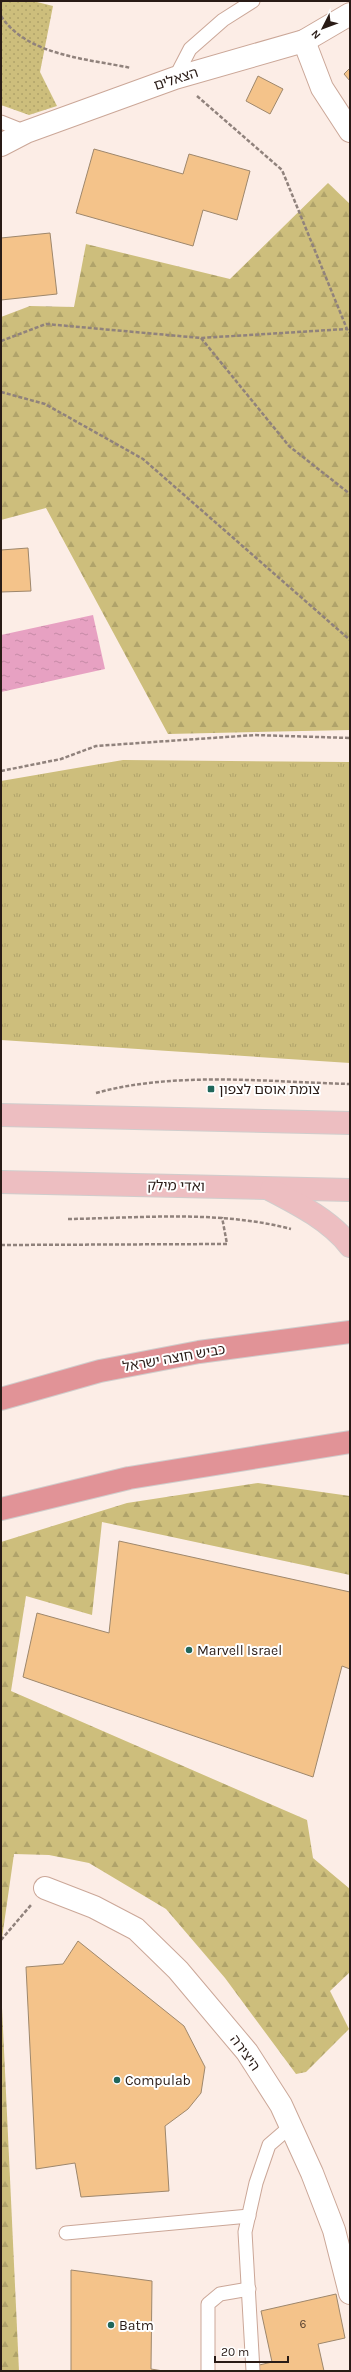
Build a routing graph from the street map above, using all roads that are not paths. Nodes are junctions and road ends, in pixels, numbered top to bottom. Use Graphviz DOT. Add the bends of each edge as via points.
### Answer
graph roads {
  1 [pos="253,1"];
  2 [pos="350,14"];
  3 [pos="304,41"];
  4 [pos="175,78"];
  5 [pos="1,122"];
  6 [pos="350,131"];
  7 [pos="26,132"];
  8 [pos="1,146"];
  9 [pos="1,1115"];
  10 [pos="350,1123"];
  11 [pos="1,1182"];
  12 [pos="266,1188"];
  13 [pos="350,1190"];
  14 [pos="350,1246"];
  15 [pos="350,1332"];
  16 [pos="1,1399"];
  17 [pos="350,1442"];
  18 [pos="1,1510"];
  19 [pos="46,1888"];
  20 [pos="290,2126"];
  21 [pos="248,2216"];
  22 [pos="66,2233"];
  23 [pos="249,2289"];
  24 [pos="350,2293"];
  25 [pos="208,2371"];
  26 [pos="253,2371"];
  1 -- 4 [label="lane" via="223,20 190,49"];
  2 -- 3 [label="street, הצאלים"];
  3 -- 4 [label="street, הצאלים"];
  3 -- 6 [label="street" via="322,88"];
  4 -- 7 [label="street, הצאלים"];
  5 -- 7 [label="lane"];
  7 -- 8 [label="street, הצאלים"];
  9 -- 10 [label="main road"];
  11 -- 12 [label="main road, ואדי מילק"];
  12 -- 13 [label="main road, ואדי מילק"];
  12 -- 14 [label="main road" via="295,1202"];
  15 -- 16 [label="highway, כביש חוצה ישראל" via="199,1352 100,1371"];
  17 -- 18 [label="highway" via="128,1478"];
  19 -- 20 [label="street, היצירה" via="94,1907 136,1929 178,1970 247,2052"];
  20 -- 21 [label="lane" via="269,2145"];
  20 -- 24 [label="street, היצירה" via="334,2230"];
  21 -- 22 [label="lane"];
  21 -- 23 [label="lane" via="245,2232"];
  23 -- 25 [label="lane" via="220,2294 208,2304"];
  23 -- 26 [label="lane"];
}
